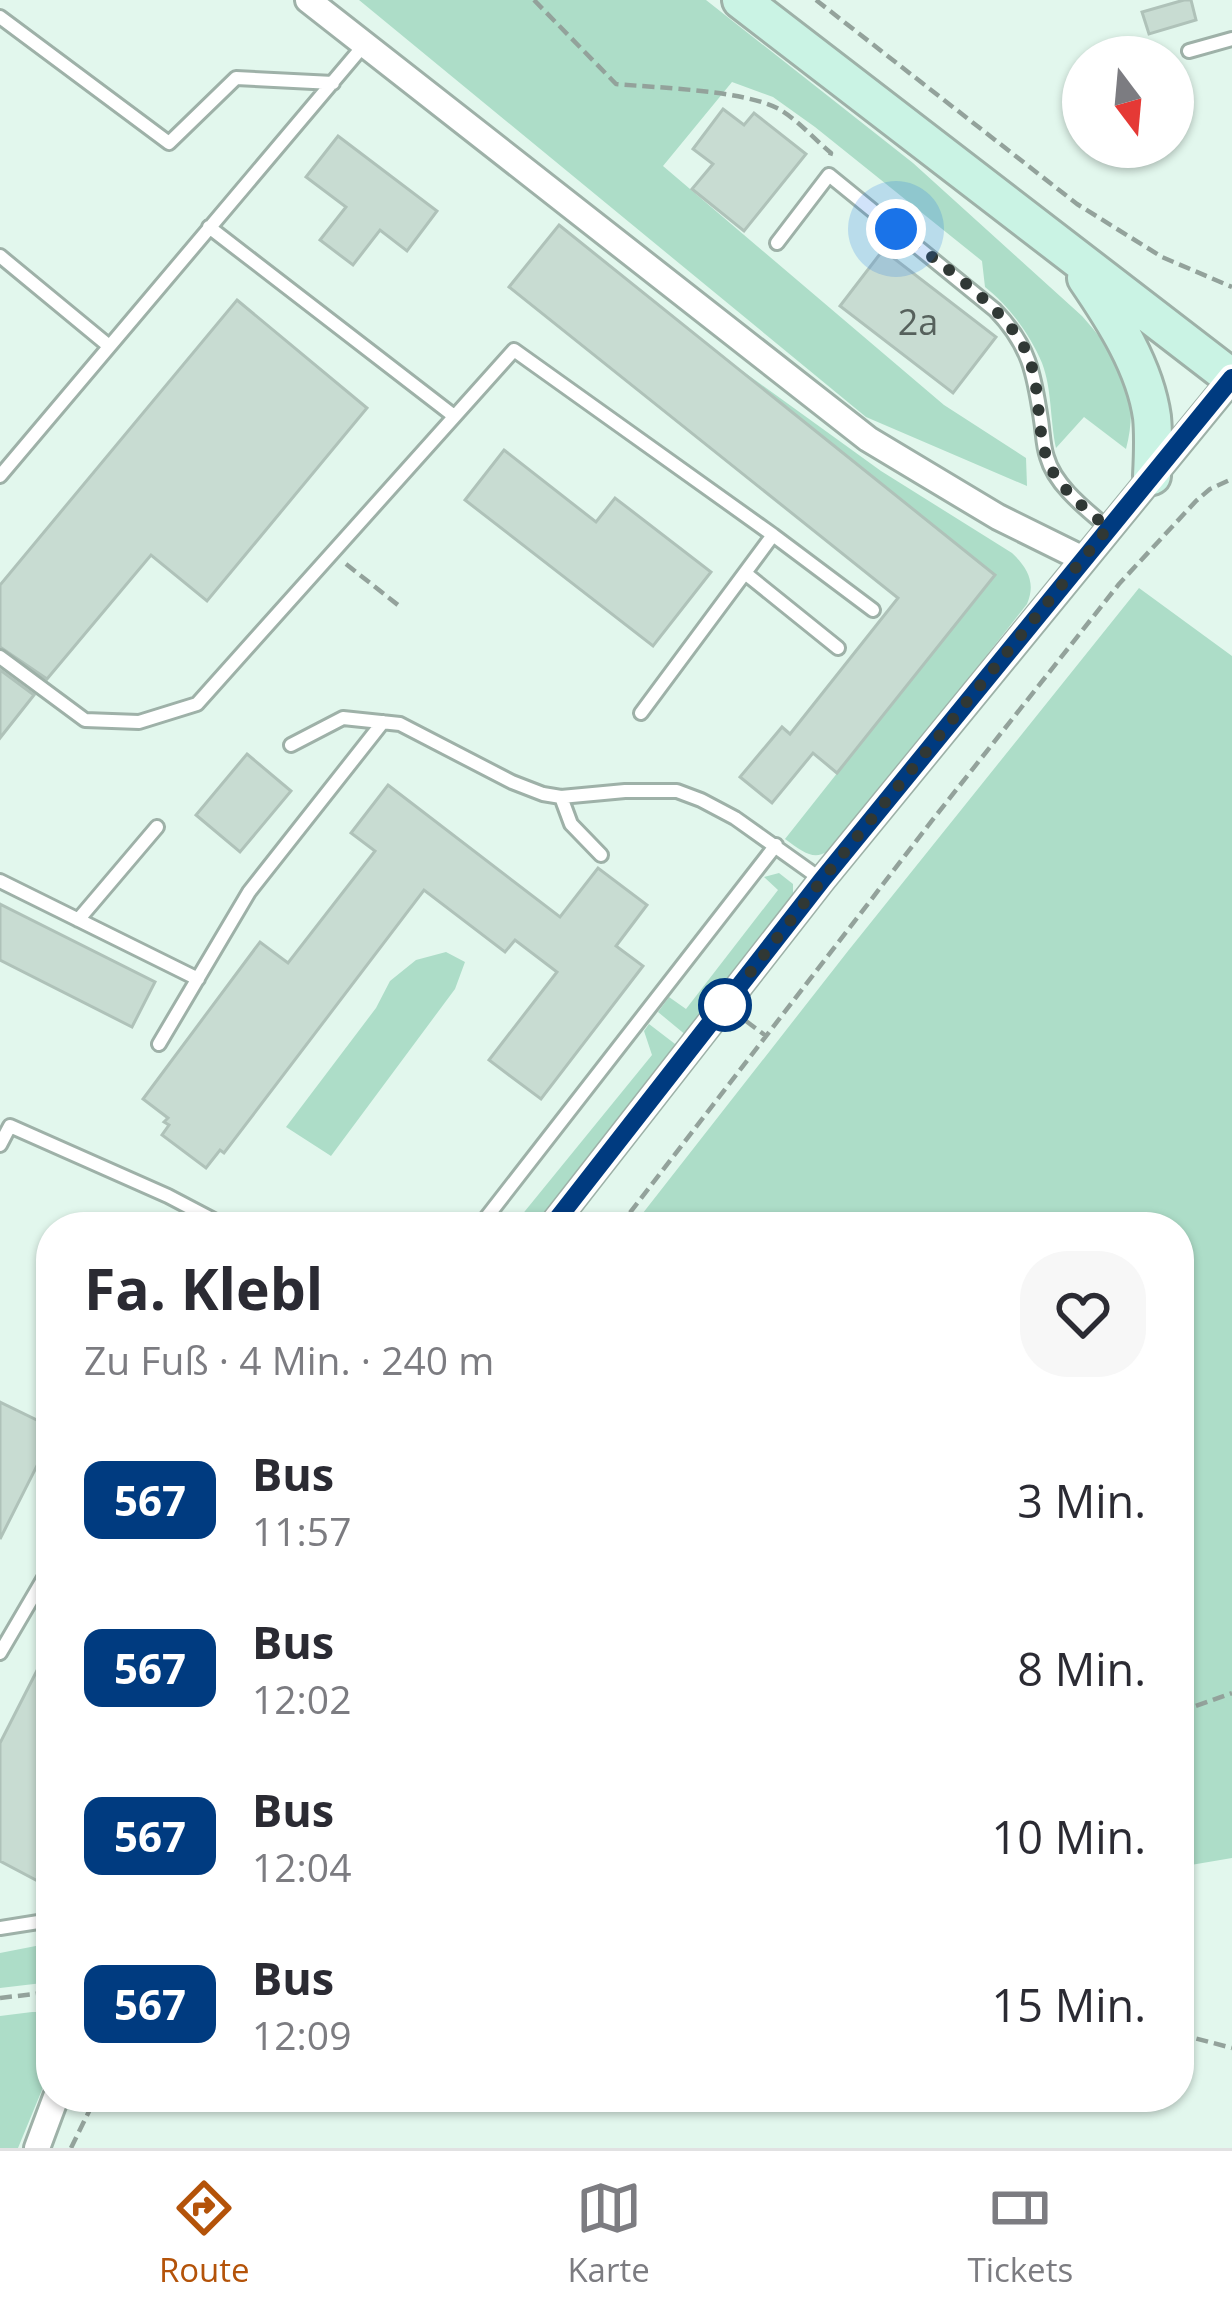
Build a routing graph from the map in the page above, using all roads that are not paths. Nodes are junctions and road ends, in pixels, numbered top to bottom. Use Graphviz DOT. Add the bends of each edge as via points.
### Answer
graph roads {
  1 [pos="308,0"];
  2 [pos="741,0"];
  3 [pos="0,17"];
  4 [pos="1232,39"];
  5 [pos="365,44"];
  6 [pos="1194,50"];
  7 [pos="334,82"];
  8 [pos="209,226"];
  9 [pos="777,243"];
  10 [pos="1071,255"];
  11 [pos="0,256"];
  12 [pos="109,346"];
  13 [pos="1232,378"];
  14 [pos="454,416"];
  15 [pos="0,476"];
  16 [pos="1152,476"];
  17 [pos="1108,528"];
  18 [pos="773,535"];
  19 [pos="1083,559"];
  20 [pos="746,573"];
  21 [pos="873,610"];
  22 [pos="838,648"];
  23 [pos="0,657"];
  24 [pos="641,713"];
  25 [pos="383,722"];
  26 [pos="291,745"];
  27 [pos="561,797"];
  28 [pos="157,827"];
  29 [pos="776,845"];
  30 [pos="601,855"];
  31 [pos="822,880"];
  32 [pos="0,881"];
  33 [pos="78,920"];
  34 [pos="198,980"];
  35 [pos="159,1044"];
  36 [pos="0,1145"];
  37 [pos="198,1212"];
  38 [pos="491,1212"];
  39 [pos="563,1212"];
  40 [pos="36,1592"];
  41 [pos="0,1653"];
  42 [pos="36,1922"];
  43 [pos="0,1928"];
  44 [pos="50,2112"];
  45 [pos="37,2148"];
  1 -- 5 [label="street"];
  2 -- 10 [label="main road"];
  3 -- 7 [label="lane" via="169,143 236,78"];
  4 -- 6 [label="lane"];
  5 -- 7 [label="lane"];
  5 -- 19 [label="street" via="868,439"];
  7 -- 8 [label="lane"];
  8 -- 12 [label="lane"];
  8 -- 14 [label="lane"];
  9 -- 17 [label="lane" via="829,175 995,310 1028,354 1047,460"];
  10 -- 13 [label="main road"];
  10 -- 16 [label="main road" via="1144,387"];
  11 -- 12 [label="lane"];
  12 -- 15 [label="lane"];
  13 -- 16 [label="street"];
  14 -- 18 [label="lane" via="514,350"];
  14 -- 23 [label="lane" via="197,704 140,722 85,720"];
  16 -- 17 [label="street"];
  17 -- 19 [label="street"];
  18 -- 20 [label="lane"];
  18 -- 21 [label="lane"];
  19 -- 31 [label="street"];
  20 -- 22 [label="lane"];
  20 -- 24 [label="lane"];
  25 -- 26 [label="lane" via="343,718"];
  25 -- 27 [label="lane"];
  25 -- 34 [label="lane" via="248,892"];
  27 -- 29 [label="lane" via="676,791"];
  27 -- 30 [label="lane" via="571,824"];
  28 -- 33 [label="lane"];
  29 -- 31 [label="lane"];
  29 -- 38 [label="lane"];
  31 -- 39 [label="street"];
  32 -- 33 [label="lane"];
  33 -- 34 [label="lane"];
  34 -- 35 [label="lane"];
  36 -- 37 [label="lane" via="10,1126"];
  40 -- 41 [label="lane"];
  42 -- 43 [label="lane"];
  44 -- 45 [label="street"];
}
